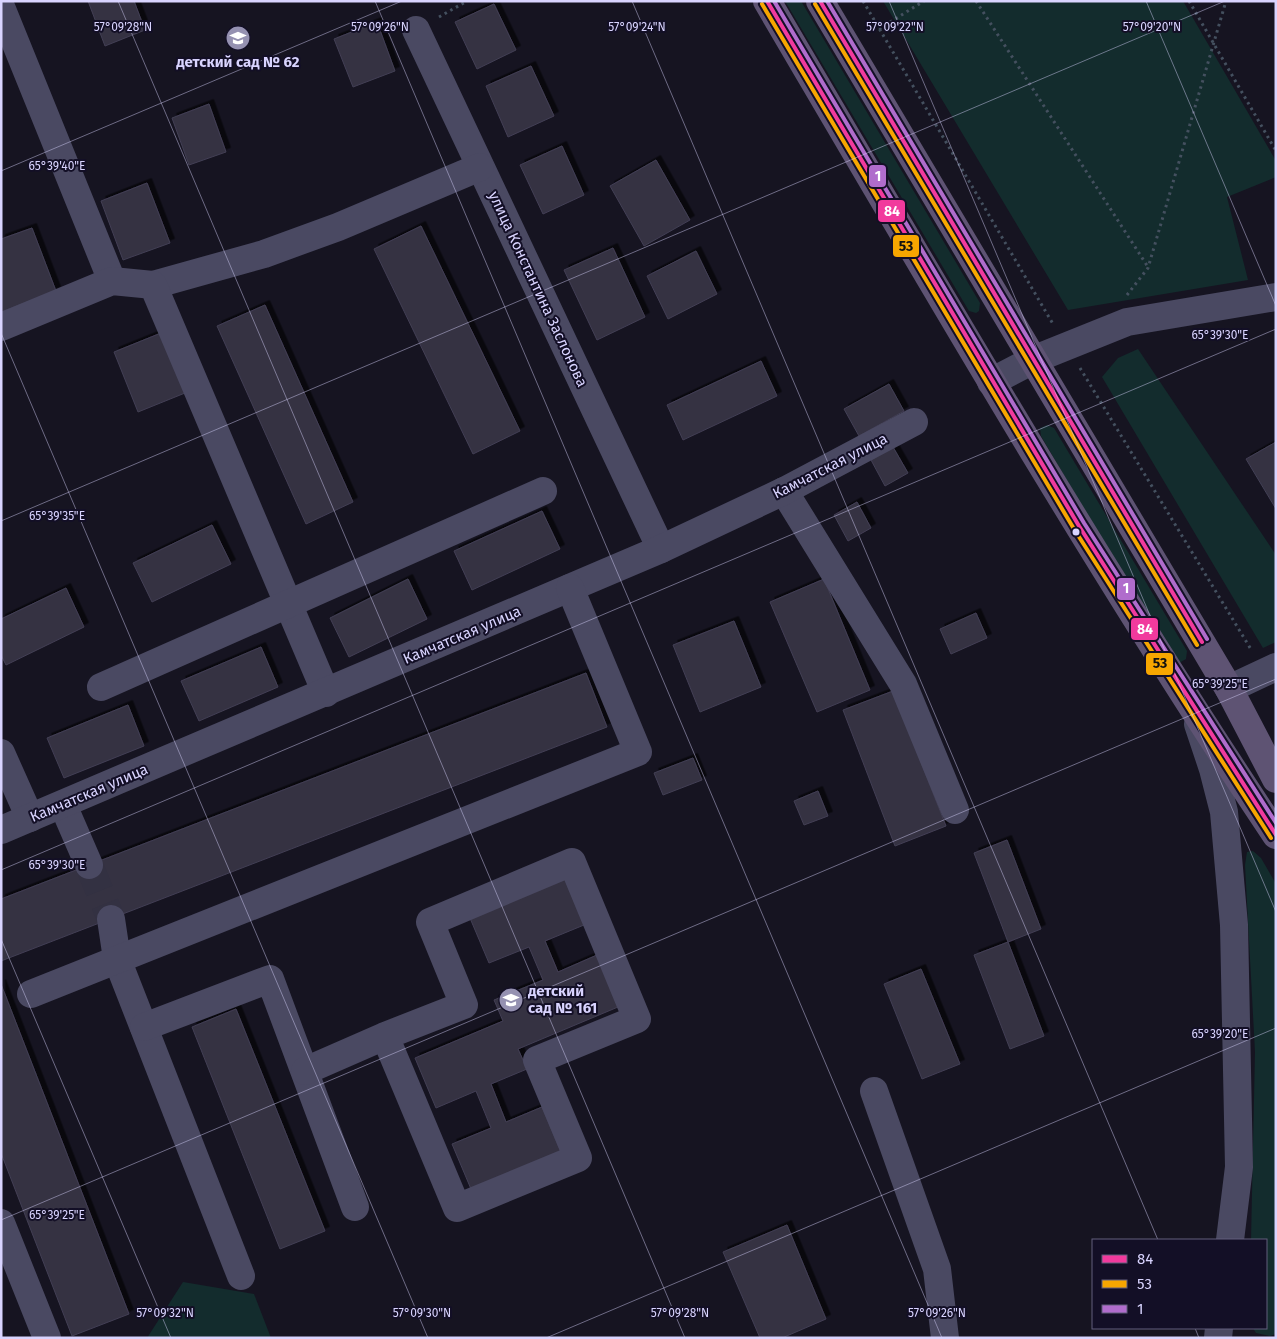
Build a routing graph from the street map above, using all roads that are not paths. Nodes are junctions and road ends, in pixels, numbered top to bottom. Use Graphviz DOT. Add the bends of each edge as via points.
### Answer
graph roads {
  1 [pos="767,1"];
  2 [pos="820,1"];
  3 [pos="1,7"];
  4 [pos="416,30"];
  5 [pos="480,167"];
  6 [pos="112,281"];
  7 [pos="153,285"];
  8 [pos="1276,297"];
  9 [pos="1,327"];
  10 [pos="1035,359"];
  11 [pos="991,382"];
  12 [pos="914,422"];
  13 [pos="543,491"];
  14 [pos="784,491"];
  15 [pos="660,548"];
  16 [pos="570,588"];
  17 [pos="288,604"];
  18 [pos="1276,667"];
  19 [pos="101,686"];
  20 [pos="1229,689"];
  21 [pos="326,693"];
  22 [pos="1194,713"];
  23 [pos="1,754"];
  24 [pos="1276,779"];
  25 [pos="62,805"];
  26 [pos="954,810"];
  27 [pos="30,818"];
  28 [pos="1,830"];
  29 [pos="1276,835"];
  30 [pos="89,865"];
  31 [pos="111,919"];
  32 [pos="117,959"];
  33 [pos="31,994"];
  34 [pos="144,1027"];
  35 [pos="385,1036"];
  36 [pos="305,1071"];
  37 [pos="874,1091"];
  38 [pos="356,1207"];
  39 [pos="1,1223"];
  40 [pos="1230,1239"];
  41 [pos="241,1276"];
  42 [pos="47,1338"];
  43 [pos="946,1338"];
  1 -- 11 [label="main road"];
  2 -- 10 [label="main road"];
  3 -- 6 [label="street"];
  4 -- 5 [label="street, улица Константина Заслонова"];
  5 -- 7 [label="street" via="338,227 264,254"];
  5 -- 15 [label="street, улица Константина Заслонова"];
  6 -- 7 [label="street"];
  6 -- 9 [label="street"];
  7 -- 17 [label="street"];
  8 -- 10 [label="street" via="1127,322"];
  10 -- 11 [label="street"];
  10 -- 20 [label="main road"];
  11 -- 22 [label="main road"];
  12 -- 14 [label="street, Камчатская улица"];
  13 -- 17 [label="street"];
  14 -- 15 [label="street, Камчатская улица"];
  14 -- 26 [label="street" via="903,684"];
  15 -- 16 [label="street, Камчатская улица"];
  16 -- 21 [label="street, Камчатская улица"];
  16 -- 32 [label="street" via="638,752"];
  17 -- 19 [label="street"];
  17 -- 21 [label="street"];
  18 -- 20 [label="street"];
  20 -- 24 [label="main road"];
  21 -- 25 [label="street, Камчатская улица"];
  22 -- 29 [label="main road"];
  22 -- 40 [label="street" via="1224,812 1234,925 1239,1167"];
  23 -- 27 [label="street"];
  25 -- 27 [label="street, Камчатская улица"];
  25 -- 30 [label="street"];
  27 -- 28 [label="street, Камчатская улица"];
  31 -- 32 [label="street"];
  32 -- 33 [label="street"];
  32 -- 34 [label="street"];
  34 -- 36 [label="street" via="270,979"];
  34 -- 41 [label="street"];
  35 -- 35 [label="street" via="464,1005 430,922 572,862 637,1019 537,1060 578,1158 457,1208"];
  35 -- 36 [label="street"];
  36 -- 38 [label="street"];
  37 -- 43 [label="street" via="937,1269"];
  39 -- 42 [label="street"];
}
